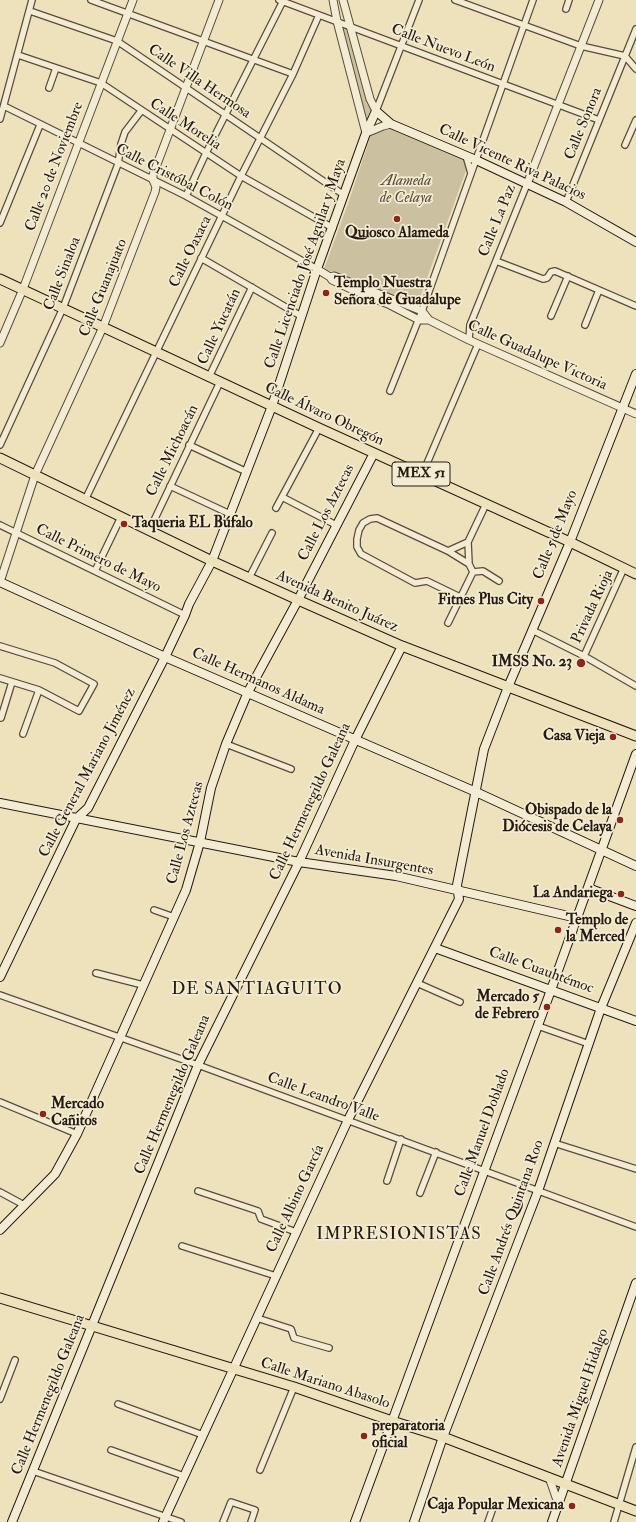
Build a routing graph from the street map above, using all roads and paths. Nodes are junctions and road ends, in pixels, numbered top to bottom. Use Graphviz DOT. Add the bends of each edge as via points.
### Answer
graph roads {
  1 [pos="32,0"];
  2 [pos="91,0"];
  3 [pos="133,0"];
  4 [pos="219,0"];
  5 [pos="333,0"];
  6 [pos="343,0"];
  7 [pos="419,0"];
  8 [pos="455,0"];
  9 [pos="533,0"];
  10 [pos="569,0"];
  11 [pos="599,0"];
  12 [pos="281,1"];
  13 [pos="566,9"];
  14 [pos="30,11"];
  15 [pos="128,14"];
  16 [pos="319,15"];
  17 [pos="337,21"];
  18 [pos="350,26"];
  19 [pos="524,26"];
  20 [pos="636,29"];
  21 [pos="117,41"];
  22 [pos="204,41"];
  23 [pos="402,46"];
  24 [pos="581,46"];
  25 [pos="18,55"];
  26 [pos="625,56"];
  27 [pos="253,59"];
  28 [pos="56,68"];
  29 [pos="636,68"];
  30 [pos="293,74"];
  31 [pos="101,83"];
  32 [pos="503,84"];
  33 [pos="49,88"];
  34 [pos="186,88"];
  35 [pos="558,104"];
  36 [pos="4,106"];
  37 [pos="141,111"];
  38 [pos="376,111"];
  39 [pos="225,114"];
  40 [pos="0,119"];
  41 [pos="599,120"];
  42 [pos="636,120"];
  43 [pos="391,124"];
  44 [pos="40,125"];
  45 [pos="171,130"];
  46 [pos="366,133"];
  47 [pos="261,138"];
  48 [pos="77,144"];
  49 [pos="625,145"];
  50 [pos="206,153"];
  51 [pos="466,156"];
  52 [pos="476,160"];
  53 [pos="118,164"];
  54 [pos="471,173"];
  55 [pos="241,176"];
  56 [pos="153,180"];
  57 [pos="527,184"];
  58 [pos="344,195"];
  59 [pos="186,196"];
  60 [pos="566,202"];
  61 [pos="222,216"];
  62 [pos="0,224"];
  63 [pos="333,228"];
  64 [pos="636,242"];
  65 [pos="201,258"];
  66 [pos="496,261"];
  67 [pos="317,269"];
  68 [pos="568,276"];
  69 [pos="330,277"];
  70 [pos="0,279"];
  71 [pos="252,287"];
  72 [pos="23,289"];
  73 [pos="599,290"];
  74 [pos="636,306"];
  75 [pos="63,308"];
  76 [pos="422,311"];
  77 [pos="301,316"];
  78 [pos="551,316"];
  79 [pos="419,320"];
  80 [pos="429,320"];
  81 [pos="585,325"];
  82 [pos="104,327"];
  83 [pos="469,340"];
  84 [pos="0,343"];
  85 [pos="478,344"];
  86 [pos="156,352"];
  87 [pos="636,374"];
  88 [pos="209,377"];
  89 [pos="220,382"];
  90 [pos="390,391"];
  91 [pos="272,406"];
  92 [pos="622,409"];
  93 [pos="636,414"];
  94 [pos="319,428"];
  95 [pos="0,445"];
  96 [pos="190,445"];
  97 [pos="374,453"];
  98 [pos="0,458"];
  99 [pos="248,472"];
  100 [pos="35,475"];
  101 [pos="422,475"];
  102 [pos="170,486"];
  103 [pos="282,496"];
  104 [pos="85,500"];
  105 [pos="486,504"];
  106 [pos="276,508"];
  107 [pos="230,514"];
  108 [pos="121,517"];
  109 [pos="0,525"];
  110 [pos="336,525"];
  111 [pos="149,531"];
  112 [pos="17,533"];
  113 [pos="272,533"];
  114 [pos="468,542"];
  115 [pos="570,542"];
  116 [pos="448,551"];
  117 [pos="212,561"];
  118 [pos="469,564"];
  119 [pos="624,568"];
  120 [pos="95,571"];
  121 [pos="473,572"];
  122 [pos="636,574"];
  123 [pos="249,578"];
  124 [pos="499,581"];
  125 [pos="0,582"];
  126 [pos="460,597"];
  127 [pos="298,600"];
  128 [pos="185,615"];
  129 [pos="448,623"];
  130 [pos="532,630"];
  131 [pos="0,646"];
  132 [pos="402,646"];
  133 [pos="584,656"];
  134 [pos="165,657"];
  135 [pos="0,678"];
  136 [pos="12,682"];
  137 [pos="636,686"];
  138 [pos="508,687"];
  139 [pos="39,690"];
  140 [pos="248,692"];
  141 [pos="1,718"];
  142 [pos="23,734"];
  143 [pos="636,736"];
  144 [pos="355,740"];
  145 [pos="226,744"];
  146 [pos="636,754"];
  147 [pos="291,769"];
  148 [pos="476,792"];
  149 [pos="0,804"];
  150 [pos="76,819"];
  151 [pos="200,842"];
  152 [pos="602,850"];
  153 [pos="299,862"];
  154 [pos="636,866"];
  155 [pos="588,888"];
  156 [pos="458,891"];
  157 [pos="636,906"];
  158 [pos="154,910"];
  159 [pos="174,917"];
  160 [pos="577,918"];
  161 [pos="636,924"];
  162 [pos="436,948"];
  163 [pos="96,973"];
  164 [pos="0,977"];
  165 [pos="417,983"];
  166 [pos="143,984"];
  167 [pos="551,990"];
  168 [pos="0,995"];
  169 [pos="460,1002"];
  170 [pos="601,1008"];
  171 [pos="636,1021"];
  172 [pos="538,1026"];
  173 [pos="119,1037"];
  174 [pos="589,1044"];
  175 [pos="198,1065"];
  176 [pos="0,1102"];
  177 [pos="348,1120"];
  178 [pos="76,1134"];
  179 [pos="401,1139"];
  180 [pos="554,1143"];
  181 [pos="436,1152"];
  182 [pos="636,1168"];
  183 [pos="484,1171"];
  184 [pos="387,1182"];
  185 [pos="198,1191"];
  186 [pos="538,1191"];
  187 [pos="0,1192"];
  188 [pos="420,1193"];
  189 [pos="24,1205"];
  190 [pos="636,1227"];
  191 [pos="0,1230"];
  192 [pos="296,1232"];
  193 [pos="182,1246"];
  194 [pos="276,1276"];
  195 [pos="636,1283"];
  196 [pos="0,1298"];
  197 [pos="633,1302"];
  198 [pos="257,1318"];
  199 [pos="92,1326"];
  200 [pos="329,1348"];
  201 [pos="16,1360"];
  202 [pos="232,1369"];
  203 [pos="294,1387"];
  204 [pos="0,1399"];
  205 [pos="118,1404"];
  206 [pos="392,1421"];
  207 [pos="203,1435"];
  208 [pos="443,1437"];
  209 [pos="636,1447"];
  210 [pos="111,1450"];
  211 [pos="260,1470"];
  212 [pos="34,1471"];
  213 [pos="184,1476"];
  214 [pos="549,1477"];
  215 [pos="566,1483"];
  216 [pos="558,1503"];
  217 [pos="619,1504"];
  218 [pos="494,1505"];
  219 [pos="636,1511"];
  220 [pos="164,1520"];
  221 [pos="12,1522"];
  222 [pos="181,1522"];
  223 [pos="224,1522"];
  224 [pos="251,1522"];
  225 [pos="355,1522"];
  226 [pos="414,1522"];
  227 [pos="488,1522"];
  228 [pos="552,1522"];
  229 [pos="614,1522"];
  1 -- 14 [label="street"];
  2 -- 15 [label="street"];
  3 -- 15 [label="street, Calle 20 de Noviembre"];
  4 -- 22 [label="street, Calle Guanajuato"];
  5 -- 17 [label="street"];
  6 -- 18 [label="street"];
  7 -- 23 [label="street"];
  8 -- 19 [label="street"];
  9 -- 19 [label="street"];
  10 -- 13 [label="street"];
  11 -- 24 [label="street, Calle La Paz"];
  12 -- 16 [label="street, Calle Nuevo León"];
  12 -- 27 [label="street"];
  14 -- 21 [label="street, Calle Villa Hermosa"];
  14 -- 25 [label="street"];
  15 -- 21 [label="street, Calle 20 de Noviembre"];
  15 -- 22 [label="street"];
  16 -- 17 [label="street, Calle Nuevo León"];
  16 -- 30 [label="street, Calle Oaxaca"];
  17 -- 18 [label="street, Calle Nuevo León"];
  17 -- 46 [label="street"];
  18 -- 23 [label="street, Calle Nuevo León"];
  18 -- 38 [label="street"];
  19 -- 24 [label="street"];
  19 -- 32 [label="street"];
  20 -- 26 [label="street, Calle Sonora"];
  21 -- 31 [label="street, Calle 20 de Noviembre"];
  21 -- 34 [label="street, Calle Villa Hermosa"];
  22 -- 27 [label="street"];
  22 -- 34 [label="street, Calle Guanajuato"];
  23 -- 32 [label="street, Calle Nuevo León"];
  23 -- 38 [label="street"];
  24 -- 26 [label="street"];
  24 -- 35 [label="street, Calle La Paz"];
  25 -- 28 [label="street, Calle Morelia"];
  25 -- 36 [label="street"];
  26 -- 29 [label="street"];
  26 -- 41 [label="street, Calle Sonora"];
  27 -- 30 [label="street"];
  27 -- 39 [label="street"];
  28 -- 31 [label="street, Calle Morelia"];
  28 -- 33 [label="street"];
  30 -- 47 [label="street, Calle Oaxaca"];
  31 -- 37 [label="street, Calle Morelia"];
  31 -- 48 [label="street, Calle 20 de Noviembre"];
  32 -- 35 [label="street, Calle Nuevo León"];
  32 -- 52 [label="street"];
  34 -- 39 [label="street, Calle Villa Hermosa"];
  34 -- 45 [label="street, Calle Guanajuato"];
  35 -- 41 [label="street, Calle Nuevo León"];
  35 -- 57 [label="street, Calle La Paz"];
  36 -- 40 [label="street"];
  36 -- 44 [label="street, Calle Cristóbal Colón"];
  37 -- 45 [label="street, Calle Morelia"];
  37 -- 53 [label="street, Calle Sinaloa" via="125,132"];
  38 -- 43 [label="main road, Calle Vicente Riva Palacios"];
  38 -- 46 [label="main road, Calle Licenciado José Aguilar y Maya"];
  39 -- 47 [label="street, Calle Villa Hermosa"];
  39 -- 50 [label="street"];
  41 -- 60 [label="street, Calle Sonora"];
  42 -- 49 [label="street"];
  43 -- 46 [label="street"];
  43 -- 51 [label="main road, Calle Vicente Riva Palacios"];
  44 -- 48 [label="street, Calle Cristóbal Colón"];
  44 -- 62 [label="street"];
  45 -- 50 [label="street, Calle Morelia"];
  45 -- 56 [label="street, Calle Guanajuato"];
  46 -- 58 [label="main road, Calle Licenciado José Aguilar y Maya"];
  47 -- 55 [label="street, Calle Oaxaca"];
  47 -- 58 [label="street, Calle Villa Hermosa"];
  48 -- 53 [label="street, Calle Cristóbal Colón"];
  48 -- 72 [label="street, Calle 20 de Noviembre"];
  50 -- 55 [label="street, Calle Morelia"];
  50 -- 59 [label="street"];
  51 -- 52 [label="main road, Calle Vicente Riva Palacios"];
  51 -- 54 [label="street"];
  52 -- 54 [label="street"];
  52 -- 57 [label="main road, Calle Vicente Riva Palacios"];
  53 -- 56 [label="street, Calle Cristóbal Colón"];
  53 -- 75 [label="street, Calle Sinaloa"];
  54 -- 76 [label="street"];
  55 -- 61 [label="street, Calle Oaxaca"];
  55 -- 63 [label="street, Calle Morelia"];
  56 -- 59 [label="street, Calle Cristóbal Colón"];
  56 -- 82 [label="street, Calle Guanajuato" via="155,192"];
  57 -- 60 [label="main road, Calle Vicente Riva Palacios"];
  57 -- 66 [label="street, Calle La Paz"];
  58 -- 63 [label="main road, Calle Licenciado José Aguilar y Maya"];
  59 -- 61 [label="street, Calle Cristóbal Colón"];
  60 -- 64 [label="main road, Calle Vicente Riva Palacios"];
  61 -- 65 [label="street, Calle Oaxaca"];
  61 -- 67 [label="street, Calle Cristóbal Colón"];
  63 -- 67 [label="main road, Calle Licenciado José Aguilar y Maya"];
  65 -- 71 [label="street"];
  65 -- 86 [label="street, Calle Oaxaca"];
  66 -- 68 [label="street" via="543,279 555,271"];
  66 -- 83 [label="street, Calle La Paz" via="470,325"];
  67 -- 69 [label="street, Calle Cristóbal Colón"];
  67 -- 77 [label="main road, Calle Licenciado José Aguilar y Maya"];
  68 -- 73 [label="street"];
  68 -- 78 [label="street"];
  69 -- 76 [label="street" via="334,276"];
  69 -- 79 [label="street, Calle Guadalupe Victoria"];
  70 -- 72 [label="main road, Calle Álvaro Obregón"];
  71 -- 77 [label="street"];
  71 -- 88 [label="street, Calle Yucatán"];
  72 -- 75 [label="main road, Calle Álvaro Obregón / MEX 51"];
  72 -- 84 [label="street, Calle 20 de Noviembre"];
  73 -- 74 [label="street"];
  73 -- 81 [label="street"];
  75 -- 82 [label="main road, Calle Álvaro Obregón / MEX 51"];
  75 -- 95 [label="street, Calle Sinaloa"];
  76 -- 79 [label="street"];
  76 -- 80 [label="street, Calle Guadalupe Victoria"];
  77 -- 91 [label="main road, Calle Licenciado José Aguilar y Maya"];
  79 -- 80 [label="street, Calle Guadalupe Victoria"];
  79 -- 90 [label="street"];
  80 -- 83 [label="street, Calle Guadalupe Victoria"];
  82 -- 86 [label="main road, Calle Álvaro Obregón / MEX 51"];
  82 -- 100 [label="street, Calle Guanajuato"];
  83 -- 85 [label="street, Calle Guadalupe Victoria"];
  85 -- 92 [label="street, Calle Guadalupe Victoria"];
  85 -- 101 [label="street"];
  86 -- 88 [label="main road, Calle Álvaro Obregón / MEX 51"];
  86 -- 104 [label="street, Calle Oaxaca"];
  87 -- 92 [label="main road, Calle 5 de Mayo"];
  88 -- 89 [label="main road, Calle Álvaro Obregón / MEX 51"];
  89 -- 91 [label="main road, Calle Álvaro Obregón / MEX 51"];
  89 -- 96 [label="street, Calle Michoacán"];
  91 -- 94 [label="main road, Calle Álvaro Obregón / MEX 51"];
  91 -- 99 [label="main road, Calle Licenciado José Aguilar y Maya"];
  92 -- 93 [label="street, Calle Guadalupe Victoria"];
  92 -- 115 [label="main road, Calle 5 de Mayo"];
  94 -- 97 [label="main road, Calle Álvaro Obregón / MEX 51"];
  94 -- 103 [label="street"];
  96 -- 99 [label="street"];
  96 -- 102 [label="street, Calle Michoacán"];
  97 -- 101 [label="main road, Calle Álvaro Obregón / MEX 51"];
  97 -- 110 [label="main road, Calle Los Aztecas"];
  98 -- 100 [label="main road, Avenida Benito Juárez"];
  99 -- 107 [label="main road, Calle Licenciado José Aguilar y Maya"];
  100 -- 104 [label="main road, Avenida Benito Juárez"];
  100 -- 112 [label="street, Calle Guanajuato"];
  101 -- 105 [label="main road, Calle Álvaro Obregón / MEX 51"];
  102 -- 107 [label="street"];
  102 -- 111 [label="street, Calle Michoacán"];
  103 -- 106 [label="street"];
  103 -- 110 [label="street"];
  104 -- 108 [label="main road, Avenida Benito Juárez"];
  105 -- 114 [label="street"];
  105 -- 115 [label="main road, Calle Álvaro Obregón / MEX 51"];
  107 -- 117 [label="main road, Calle Licenciado José Aguilar y Maya"];
  108 -- 111 [label="main road, Avenida Benito Juárez"];
  108 -- 120 [label="street"];
  109 -- 112 [label="street, Calle Primero de Mayo"];
  110 -- 127 [label="main road, Calle Los Aztecas"];
  111 -- 117 [label="main road, Avenida Benito Juárez"];
  112 -- 120 [label="street, Calle Primero de Mayo"];
  112 -- 125 [label="street, Calle Guanajuato"];
  113 -- 123 [label="street"];
  114 -- 116 [label="street"];
  114 -- 118 [label="street"];
  115 -- 119 [label="main road, Calle Álvaro Obregón / MEX 51"];
  115 -- 130 [label="main road, Calle 5 de Mayo"];
  116 -- 118 [label="street"];
  116 -- 126 [label="street" via="377,518 363,523 356,538 361,554 415,583 428,581"];
  117 -- 123 [label="main road, Avenida Benito Juárez"];
  117 -- 128 [label="main road, Calle General Mariano Jiménez"];
  118 -- 121 [label="street"];
  119 -- 122 [label="main road, Calle Álvaro Obregón / MEX 51"];
  119 -- 133 [label="street, Privada Rioja"];
  120 -- 128 [label="street, Calle Primero de Mayo"];
  121 -- 124 [label="street" via="483,571"];
  121 -- 126 [label="street"];
  123 -- 127 [label="main road, Avenida Benito Juárez"];
  125 -- 134 [label="main road, Calle Hermanos Aldama"];
  126 -- 129 [label="street"];
  127 -- 132 [label="main road, Avenida Benito Juárez"];
  127 -- 140 [label="main road, Calle Los Aztecas"];
  128 -- 134 [label="main road, Calle General Mariano Jiménez"];
  130 -- 133 [label="street"];
  130 -- 138 [label="main road, Calle 5 de Mayo"];
  131 -- 139 [label="street" via="55,663 94,684 79,711"];
  132 -- 138 [label="main road, Avenida Benito Juárez"];
  132 -- 144 [label="main road, Calle Hermenegildo Galeana"];
  133 -- 137 [label="street"];
  134 -- 140 [label="main road, Calle Hermanos Aldama"];
  134 -- 150 [label="main road, Calle General Mariano Jiménez" via="88,808"];
  135 -- 136 [label="street"];
  136 -- 139 [label="street"];
  136 -- 141 [label="street"];
  138 -- 143 [label="main road, Avenida Benito Juárez"];
  138 -- 148 [label="main road, Calle 5 de Mayo" via="484,750"];
  139 -- 142 [label="street"];
  140 -- 144 [label="main road, Calle Hermanos Aldama"];
  140 -- 145 [label="main road, Calle Los Aztecas"];
  144 -- 148 [label="main road, Calle Hermanos Aldama"];
  144 -- 153 [label="main road, Calle Hermenegildo Galeana"];
  145 -- 147 [label="street"];
  145 -- 151 [label="main road, Calle Los Aztecas" via="211,788"];
  146 -- 152 [label="main road, Calle Manuel Doblado"];
  148 -- 152 [label="main road, Calle Hermanos Aldama"];
  148 -- 156 [label="main road, Calle 5 de Mayo" via="457,885"];
  149 -- 150 [label="main road, Avenida Insurgentes"];
  150 -- 151 [label="main road, Avenida Insurgentes"];
  150 -- 164 [label="main road, Calle General Mariano Jiménez"];
  151 -- 153 [label="main road, Avenida Insurgentes"];
  151 -- 159 [label="main road, Calle Los Aztecas" via="186,890"];
  152 -- 154 [label="main road, Calle Hermanos Aldama"];
  152 -- 155 [label="main road, Calle Manuel Doblado"];
  153 -- 156 [label="main road, Avenida Insurgentes" via="396,876"];
  153 -- 175 [label="main road, Calle Hermenegildo Galeana"];
  155 -- 157 [label="main road"];
  155 -- 160 [label="main road, Calle Manuel Doblado"];
  156 -- 160 [label="main road, Avenida Insurgentes"];
  156 -- 162 [label="main road, Calle Albino García" via="459,899"];
  158 -- 159 [label="street"];
  159 -- 166 [label="main road, Calle Los Aztecas"];
  160 -- 167 [label="main road, Calle Manuel Doblado"];
  161 -- 170 [label="main road, Calle Andrés Quintana Roo"];
  162 -- 165 [label="main road, Calle Albino García"];
  162 -- 167 [label="main road, Calle Cuauhtémoc"];
  163 -- 166 [label="street"];
  165 -- 169 [label="street"];
  165 -- 177 [label="main road, Calle Albino García"];
  166 -- 173 [label="main road, Calle Los Aztecas"];
  167 -- 170 [label="main road, Calle Cuauhtémoc"];
  167 -- 172 [label="main road, Calle Manuel Doblado"];
  168 -- 173 [label="street, Calle Leandro Valle"];
  170 -- 171 [label="main road, Calle Cuauhtémoc"];
  170 -- 174 [label="main road, Calle Andrés Quintana Roo"];
  172 -- 174 [label="street"];
  172 -- 183 [label="main road, Calle Manuel Doblado"];
  173 -- 175 [label="street, Calle Leandro Valle"];
  173 -- 178 [label="main road, Calle Los Aztecas"];
  174 -- 180 [label="main road, Calle Andrés Quintana Roo"];
  175 -- 177 [label="street, Calle Leandro Valle"];
  175 -- 199 [label="main road, Calle Hermenegildo Galeana"];
  176 -- 178 [label="street"];
  177 -- 179 [label="street, Calle Leandro Valle"];
  177 -- 192 [label="main road, Calle Albino García"];
  178 -- 189 [label="main road, Calle Los Aztecas" via="55,1174"];
  179 -- 181 [label="street, Calle Leandro Valle"];
  179 -- 184 [label="street"];
  180 -- 182 [label="street"];
  180 -- 186 [label="main road, Calle Andrés Quintana Roo"];
  181 -- 183 [label="street, Calle Leandro Valle"];
  181 -- 188 [label="street"];
  183 -- 186 [label="street, Calle Leandro Valle"];
  183 -- 206 [label="main road, Calle Manuel Doblado"];
  185 -- 192 [label="street" via="258,1211 261,1218"];
  186 -- 190 [label="street, Calle Leandro Valle"];
  186 -- 208 [label="main road, Calle Andrés Quintana Roo"];
  187 -- 189 [label="street"];
  189 -- 191 [label="main road, Calle Los Aztecas"];
  192 -- 194 [label="main road, Calle Albino García"];
  193 -- 194 [label="street"];
  194 -- 198 [label="main road, Calle Albino García"];
  195 -- 197 [label="main road, Avenida Miguel Hidalgo"];
  196 -- 199 [label="main road, Calle Mariano Abasolo"];
  197 -- 215 [label="main road, Avenida Miguel Hidalgo"];
  198 -- 200 [label="street" via="291,1329 294,1338"];
  198 -- 202 [label="main road, Calle Albino García"];
  199 -- 202 [label="main road, Calle Mariano Abasolo"];
  199 -- 212 [label="main road, Calle Hermenegildo Galeana"];
  201 -- 204 [label="street"];
  202 -- 203 [label="main road, Calle Mariano Abasolo"];
  202 -- 207 [label="main road, Calle Albino García"];
  203 -- 206 [label="main road, Calle Mariano Abasolo"];
  203 -- 211 [label="street"];
  205 -- 207 [label="street"];
  206 -- 208 [label="main road, Calle Mariano Abasolo"];
  206 -- 225 [label="main road, Calle Manuel Doblado"];
  207 -- 213 [label="main road, Calle Albino García"];
  208 -- 214 [label="main road, Calle Mariano Abasolo"];
  208 -- 226 [label="main road, Calle Andrés Quintana Roo"];
  209 -- 217 [label="street"];
  210 -- 213 [label="street"];
  212 -- 220 [label="street"];
  212 -- 221 [label="main road, Calle Hermenegildo Galeana"];
  213 -- 220 [label="main road, Calle Albino García"];
  214 -- 215 [label="main road, Calle Mariano Abasolo"];
  214 -- 216 [label="street"];
  215 -- 216 [label="main road, Avenida Miguel Hidalgo"];
  215 -- 217 [label="main road, Calle Mariano Abasolo"];
  216 -- 228 [label="main road, Avenida Miguel Hidalgo"];
  217 -- 219 [label="main road, Calle Mariano Abasolo"];
  217 -- 229 [label="street"];
  218 -- 227 [label="street"];
  220 -- 222 [label="street"];
  223 -- 224 [label="street" via="231,1502 255,1510"];
}
